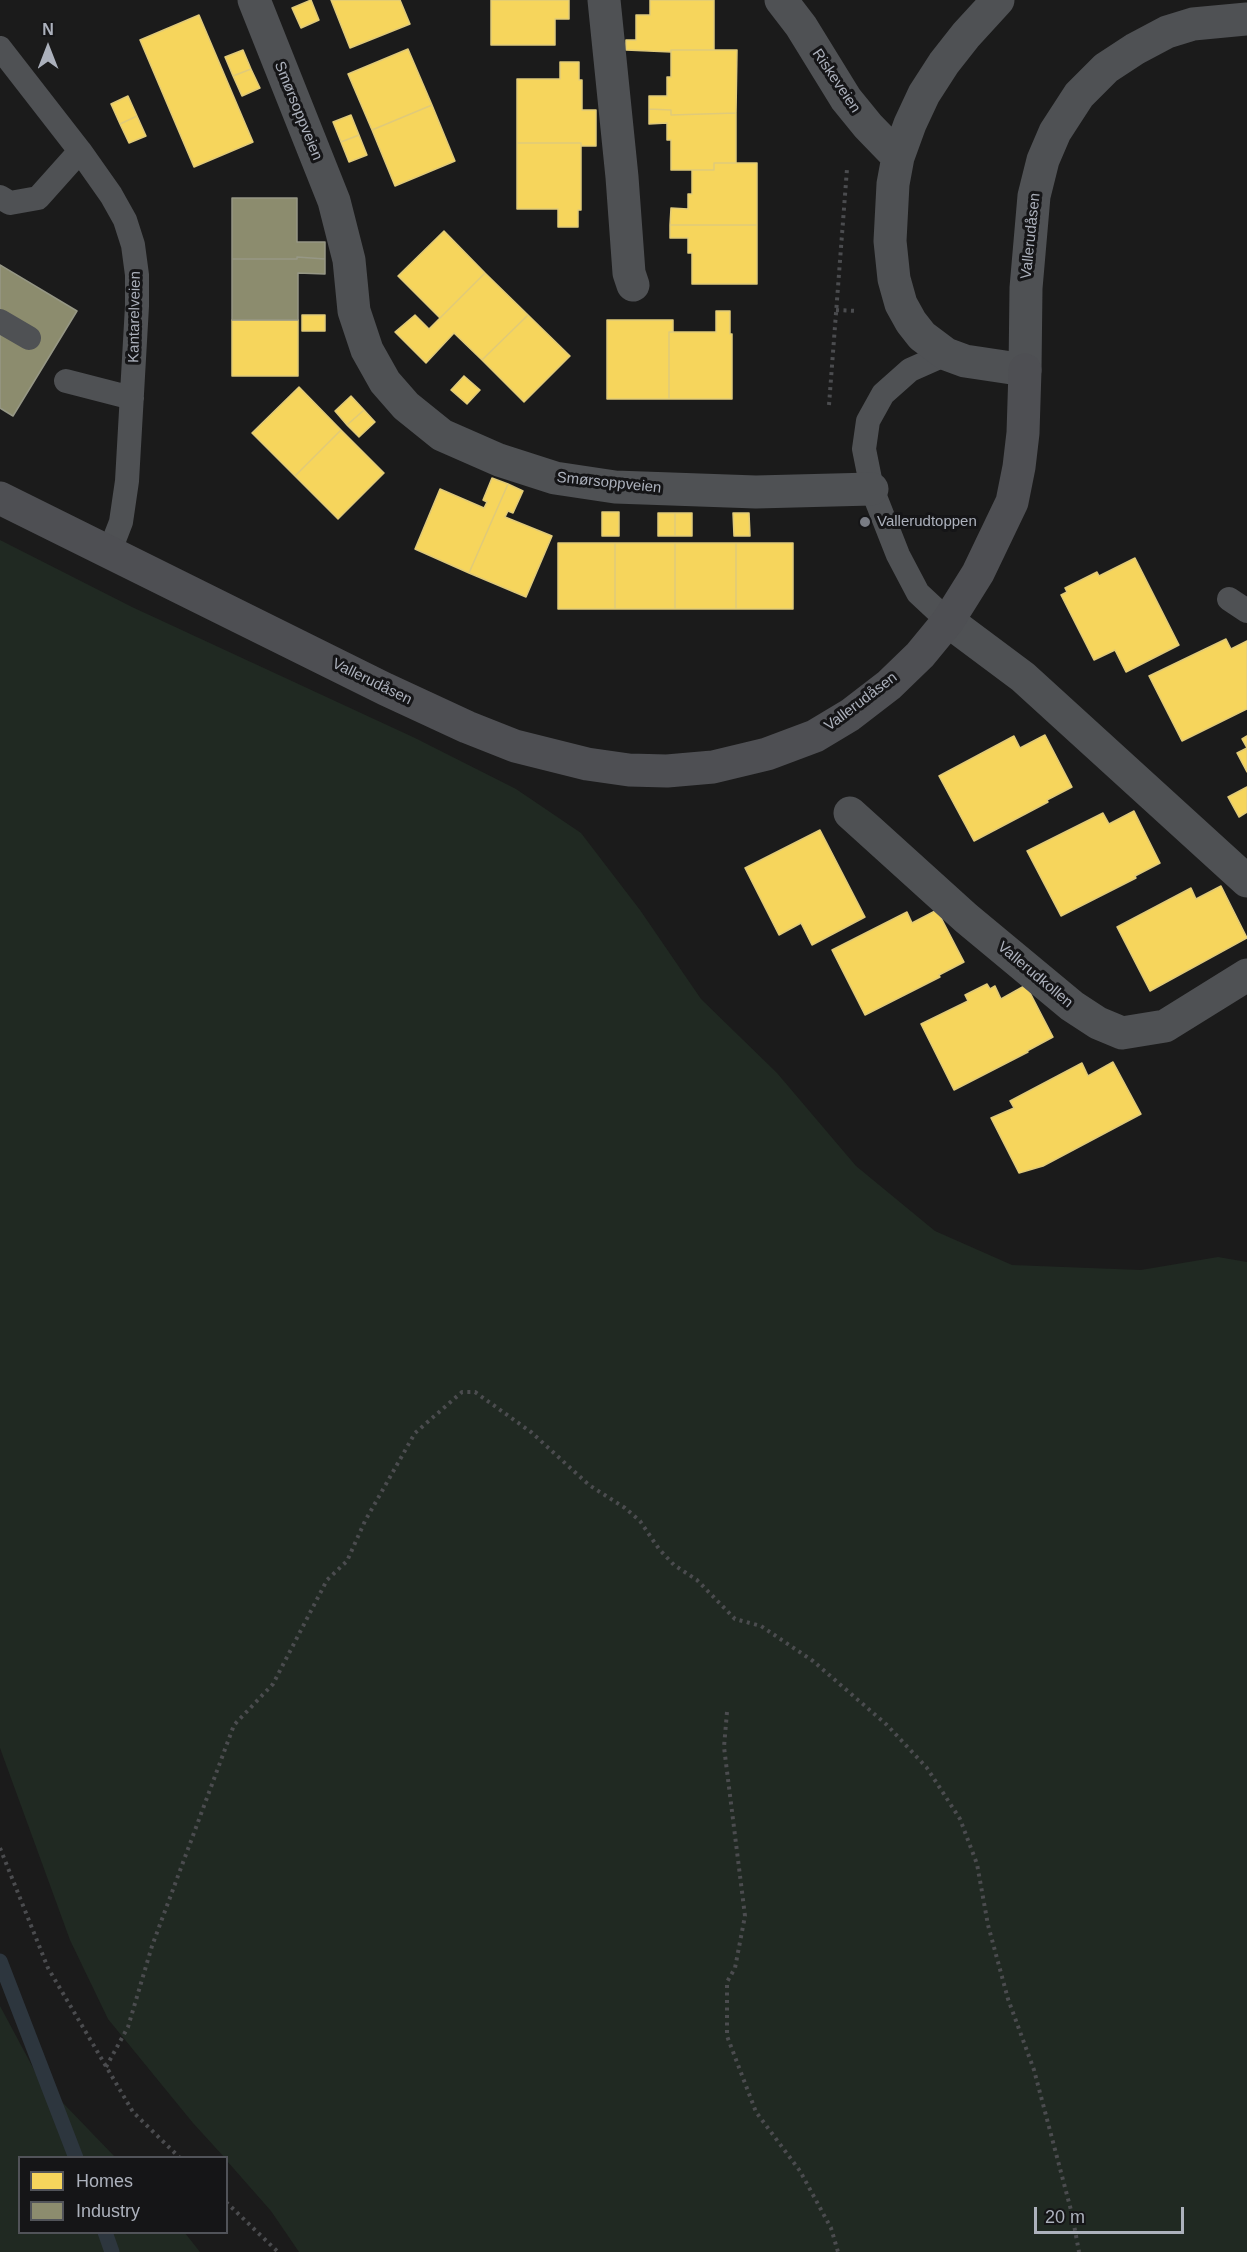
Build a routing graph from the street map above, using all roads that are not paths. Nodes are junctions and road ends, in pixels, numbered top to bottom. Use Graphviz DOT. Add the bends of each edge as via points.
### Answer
graph roads {
  1 [pos="254,0"];
  2 [pos="604,0"];
  3 [pos="781,0"];
  4 [pos="998,0"];
  5 [pos="1247,19"];
  6 [pos="0,48"];
  7 [pos="80,151"];
  8 [pos="898,157"];
  9 [pos="0,197"];
  10 [pos="633,285"];
  11 [pos="0,321"];
  12 [pos="29,338"];
  13 [pos="946,354"];
  14 [pos="1024,370"];
  15 [pos="66,381"];
  16 [pos="132,398"];
  17 [pos="872,489"];
  18 [pos="0,498"];
  19 [pos="109,554"];
  20 [pos="948,621"];
  21 [pos="850,813"];
  22 [pos="1247,881"];
  23 [pos="1247,975"];
  1 -- 17 [label="street, Smørsoppveien" via="334,201 349,260 354,311 367,350 385,382 406,406 442,435 499,460 555,478 615,487 756,492"];
  2 -- 10 [label="street"];
  3 -- 8 [label="street, Riskeveien" via="846,99"];
  4 -- 8 [label="street" via="966,35 924,94"];
  5 -- 14 [label="street, Vallerudåsen" via="1193,24 1135,49 1106,68 1079,95 1055,132 1034,196"];
  6 -- 7 [label="lane, Kantarelveien"];
  7 -- 9 [label="lane" via="38,198 10,202"];
  7 -- 16 [label="lane, Kantarelveien" via="111,195 133,245 137,306"];
  8 -- 13 [label="street" via="890,241 894,279 911,322"];
  11 -- 12 [label="lane"];
  13 -- 14 [label="street" via="993,367"];
  13 -- 17 [label="lane" via="910,370 883,394 868,422 864,449"];
  14 -- 20 [label="street, Vallerudåsen" via="1020,467 1012,502 978,573"];
  15 -- 16 [label="lane"];
  16 -- 19 [label="lane, Kantarelveien" via="121,522"];
  17 -- 20 [label="lane" via="918,593"];
  18 -- 19 [label="street, Vallerudåsen"];
  19 -- 20 [label="street, Vallerudåsen" via="467,727 549,756 629,770 713,766 767,754 815,736 889,685"];
  20 -- 22 [label="street" via="1023,677"];
  21 -- 23 [label="street, Vallerudkollen" via="966,918 1072,1006 1122,1033 1165,1026"];
}
